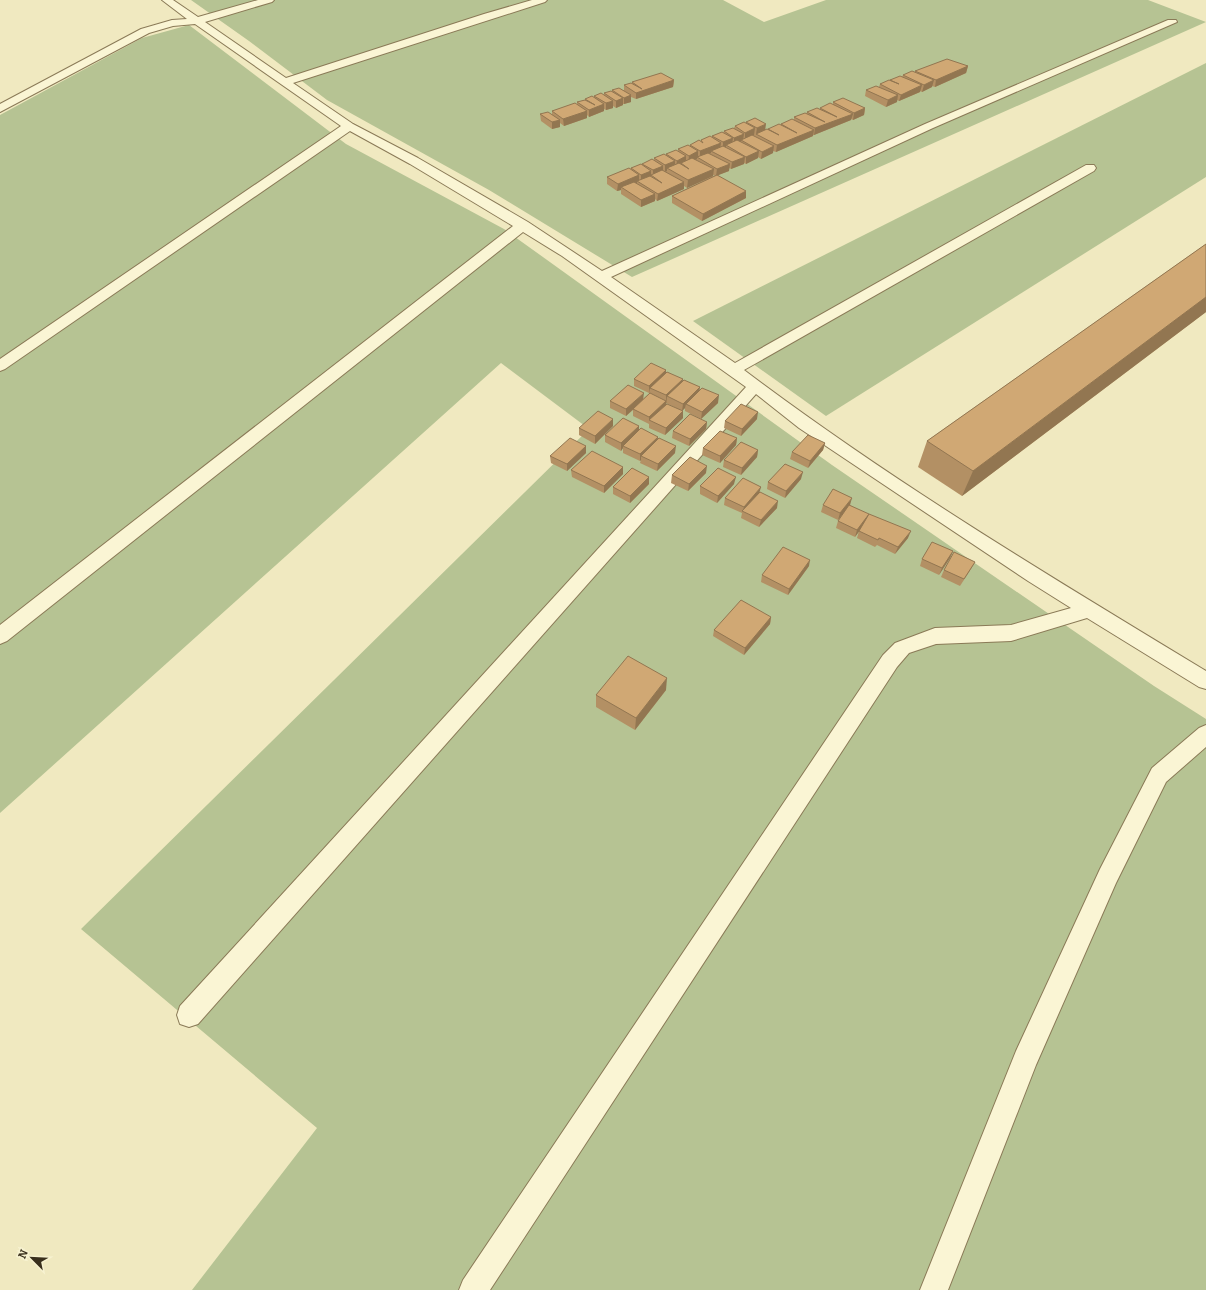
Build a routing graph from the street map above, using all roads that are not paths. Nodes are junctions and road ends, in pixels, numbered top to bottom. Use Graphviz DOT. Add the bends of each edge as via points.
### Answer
graph roads {
  1 [pos="167,0"];
  2 [pos="269,0"];
  3 [pos="542,0"];
  4 [pos="196,21"];
  5 [pos="1172,22"];
  6 [pos="284,82"];
  7 [pos="0,109"];
  8 [pos="349,126"];
  9 [pos="1090,168"];
  10 [pos="523,225"];
  11 [pos="603,276"];
  12 [pos="0,366"];
  13 [pos="734,370"];
  14 [pos="754,387"];
  15 [pos="1089,610"];
  16 [pos="0,636"];
  17 [pos="1206,681"];
  18 [pos="1206,734"];
  19 [pos="189,1015"];
  20 [pos="473,1290"];
  21 [pos="934,1290"];
  1 -- 4 [label="lane"];
  2 -- 4 [label="lane"];
  3 -- 6 [label="lane"];
  4 -- 6 [label="lane"];
  4 -- 7 [label="lane" via="172,23 145,31"];
  5 -- 11 [label="lane" via="929,126"];
  6 -- 8 [label="lane"];
  8 -- 10 [label="lane" via="414,160"];
  8 -- 12 [label="lane"];
  9 -- 13 [label="lane"];
  10 -- 11 [label="lane"];
  10 -- 16 [label="lane"];
  11 -- 13 [label="lane"];
  13 -- 14 [label="lane"];
  14 -- 15 [label="lane" via="1034,576"];
  14 -- 19 [label="lane"];
  15 -- 17 [label="lane"];
  15 -- 20 [label="lane" via="1011,633 935,636 902,648 890,661"];
  18 -- 21 [label="lane" via="1159,776 1108,876 1025,1060"];
}
